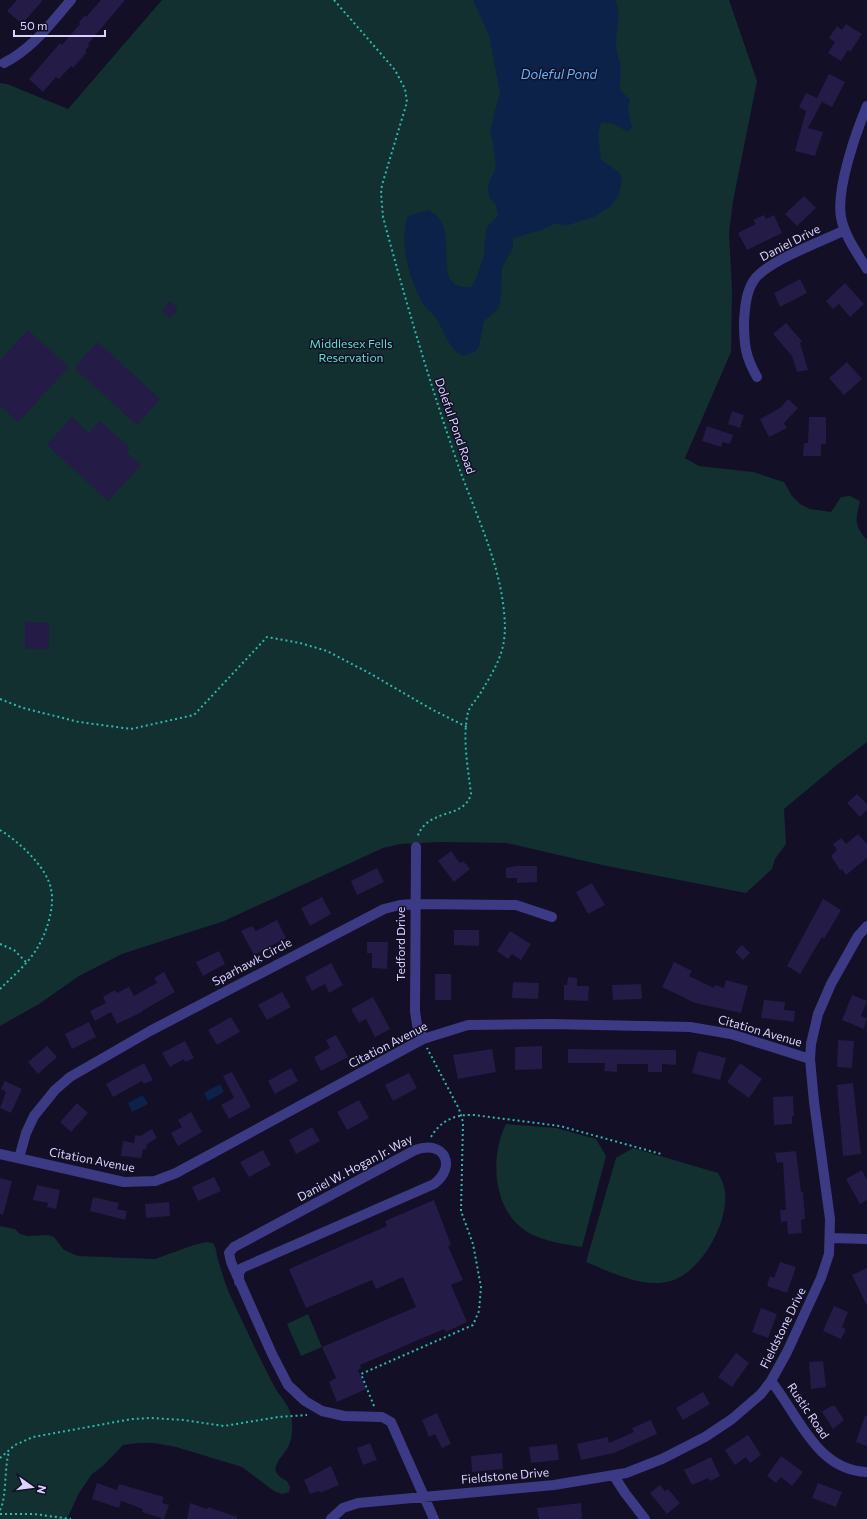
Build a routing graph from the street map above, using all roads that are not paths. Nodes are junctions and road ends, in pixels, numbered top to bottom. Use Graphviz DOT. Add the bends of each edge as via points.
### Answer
graph roads {
  1 [pos="71,0"];
  2 [pos="4,63"];
  3 [pos="867,106"];
  4 [pos="845,230"];
  5 [pos="867,269"];
  6 [pos="757,376"];
  7 [pos="416,847"];
  8 [pos="414,904"];
  9 [pos="552,917"];
  10 [pos="867,926"];
  11 [pos="423,1039"];
  12 [pos="810,1059"];
  13 [pos="0,1154"];
  14 [pos="19,1158"];
  15 [pos="831,1238"];
  16 [pos="867,1239"];
  17 [pos="239,1282"];
  18 [pos="771,1381"];
  19 [pos="867,1472"];
  20 [pos="614,1476"];
  21 [pos="424,1496"];
  22 [pos="331,1519"];
  23 [pos="434,1519"];
  24 [pos="645,1519"];
  1 -- 2 [label="street" via="25,52"];
  3 -- 4 [label="street" via="842,187 840,209"];
  4 -- 5 [label="street"];
  4 -- 6 [label="street, Daniel Drive" via="777,263 761,272 754,280 746,300 744,343 746,355"];
  7 -- 8 [label="street, Tedford Drive"];
  8 -- 9 [label="street, Sparhawk Circle" via="516,905"];
  8 -- 11 [label="street, Tedford Drive" via="415,1010 417,1025"];
  8 -- 14 [label="street, Sparhawk Circle" via="392,906 364,919 150,1031 78,1072 55,1090 34,1116"];
  10 -- 12 [label="street, Fieldstone Drive" via="849,950 825,996 814,1029"];
  11 -- 12 [label="street, Citation Avenue" via="456,1028 481,1024 690,1027 738,1036"];
  11 -- 14 [label="street, Citation Avenue" via="176,1173 155,1181 124,1182"];
  12 -- 15 [label="street, Fieldstone Drive"];
  13 -- 14 [label="street, Citation Avenue"];
  15 -- 16 [label="street"];
  15 -- 18 [label="street, Fieldstone Drive" via="821,1278"];
  17 -- 17 [label="street, Daniel W. Hogan Jr. Way" via="242,1268 434,1184 441,1177 446,1162 443,1154 438,1149 426,1147 385,1166 232,1248 229,1256"];
  17 -- 21 [label="street, Daniel W. Hogan Jr. Way" via="284,1380 305,1401 328,1413 387,1419 393,1425"];
  18 -- 19 [label="street, Rustic Road" via="814,1445 824,1455 845,1468"];
  18 -- 20 [label="street, Fieldstone Drive" via="754,1401 711,1433 662,1459"];
  20 -- 21 [label="street, Fieldstone Drive" via="554,1485"];
  20 -- 24 [label="street"];
  21 -- 22 [label="street, Fieldstone Drive" via="358,1503 343,1508"];
  21 -- 23 [label="street"];
}
